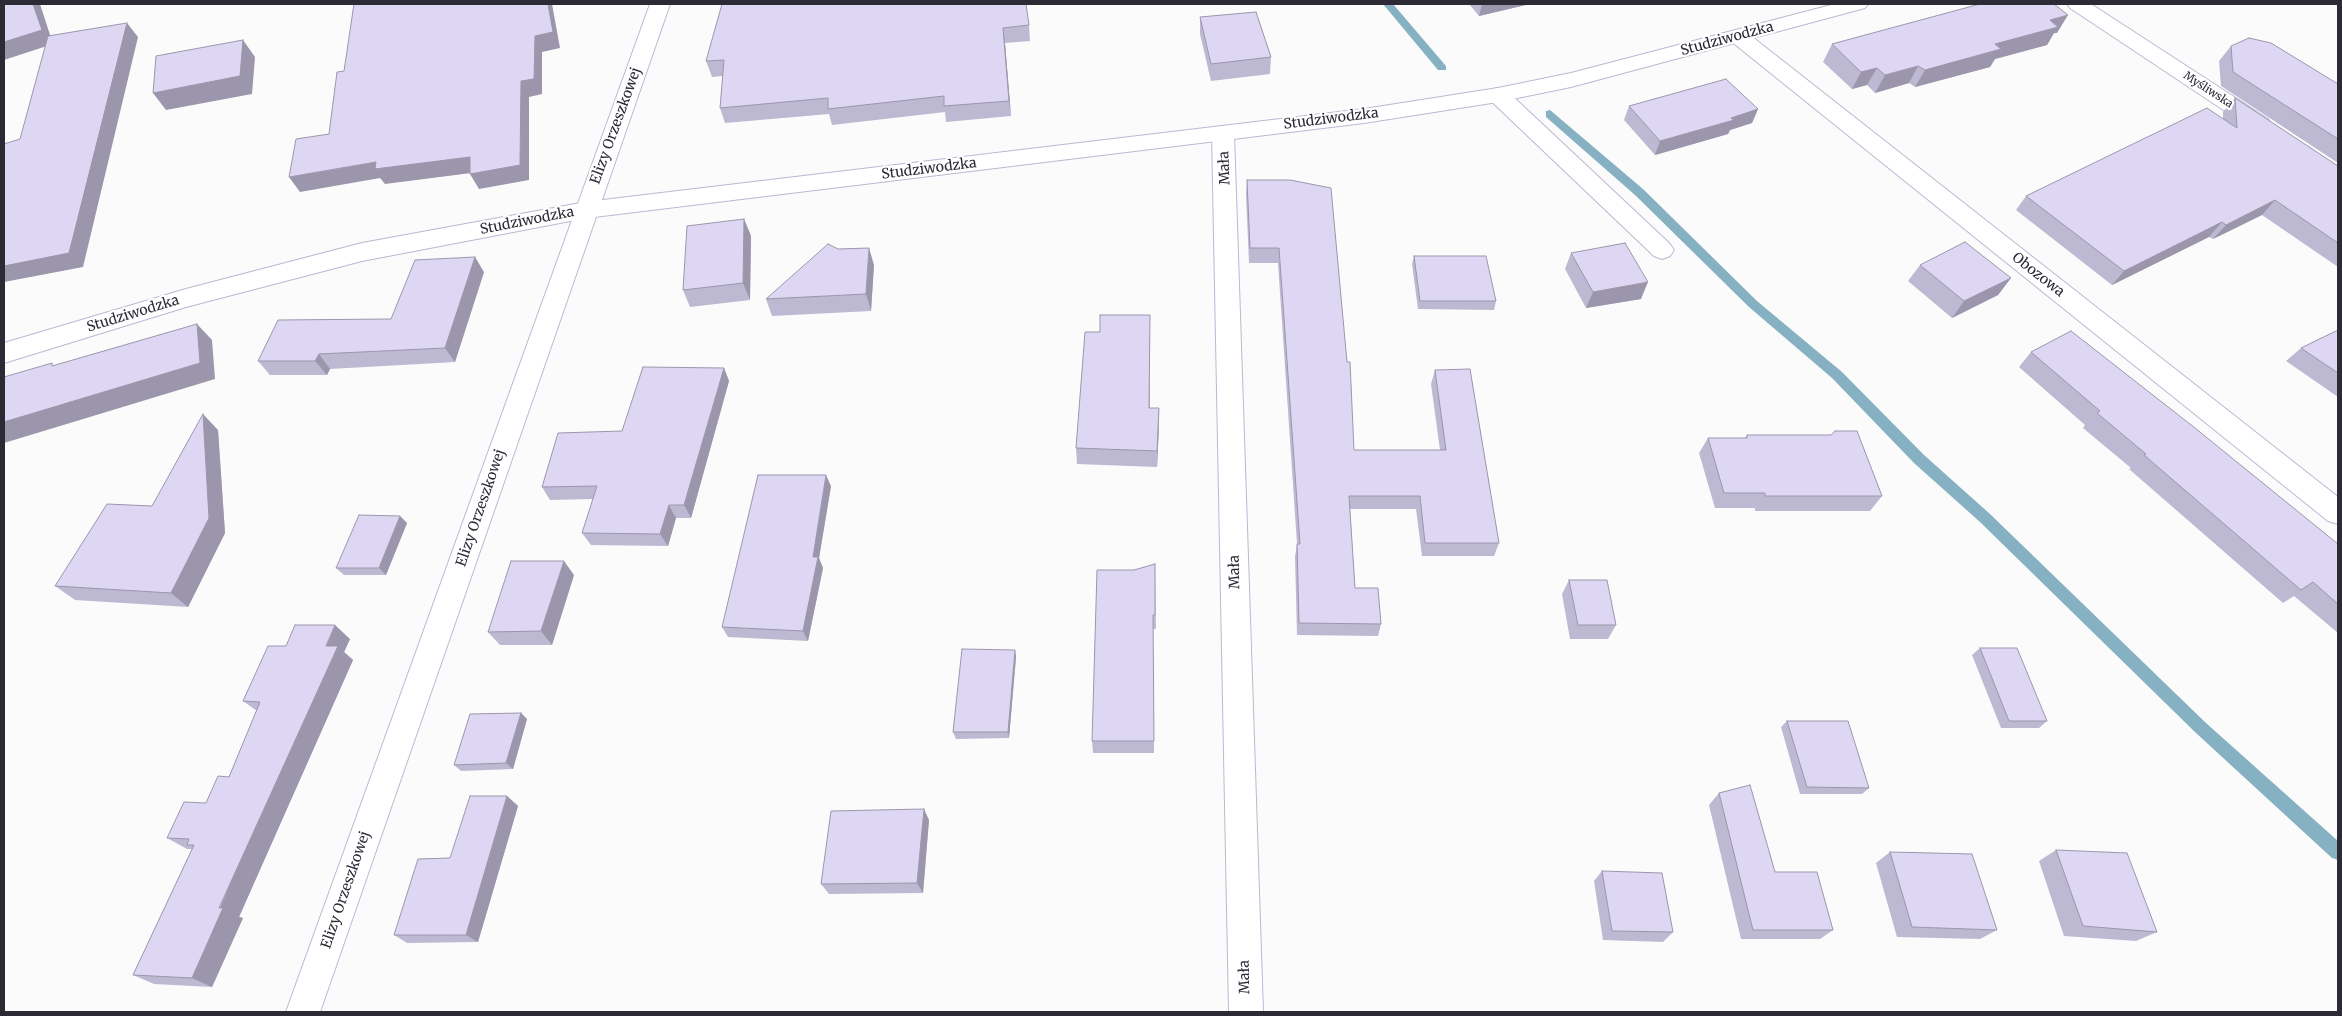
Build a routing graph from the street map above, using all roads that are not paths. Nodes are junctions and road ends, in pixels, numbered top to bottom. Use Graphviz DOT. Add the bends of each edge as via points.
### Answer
graph roads {
  1 [pos="660,4"];
  2 [pos="1858,4"];
  3 [pos="2077,4"];
  4 [pos="1739,37"];
  5 [pos="1498,95"];
  6 [pos="1223,133"];
  7 [pos="2273,133"];
  8 [pos="586,210"];
  9 [pos="1662,250"];
  10 [pos="4,354"];
  11 [pos="2338,513"];
  12 [pos="303,1012"];
  13 [pos="1246,1012"];
  1 -- 8 [label="street, Elizy Orzeszkowej"];
  2 -- 4 [label="street, Studziwodzka"];
  3 -- 7 [label="street, Myśliwska"];
  4 -- 5 [label="street, Studziwodzka"];
  4 -- 11 [label="street, Obozowa"];
  5 -- 6 [label="street, Studziwodzka"];
  5 -- 9 [label="street"];
  6 -- 8 [label="street, Studziwodzka"];
  6 -- 13 [label="street, Mała"];
  8 -- 10 [label="street, Studziwodzka" via="362,252 186,298"];
  8 -- 12 [label="street, Elizy Orzeszkowej"];
}
